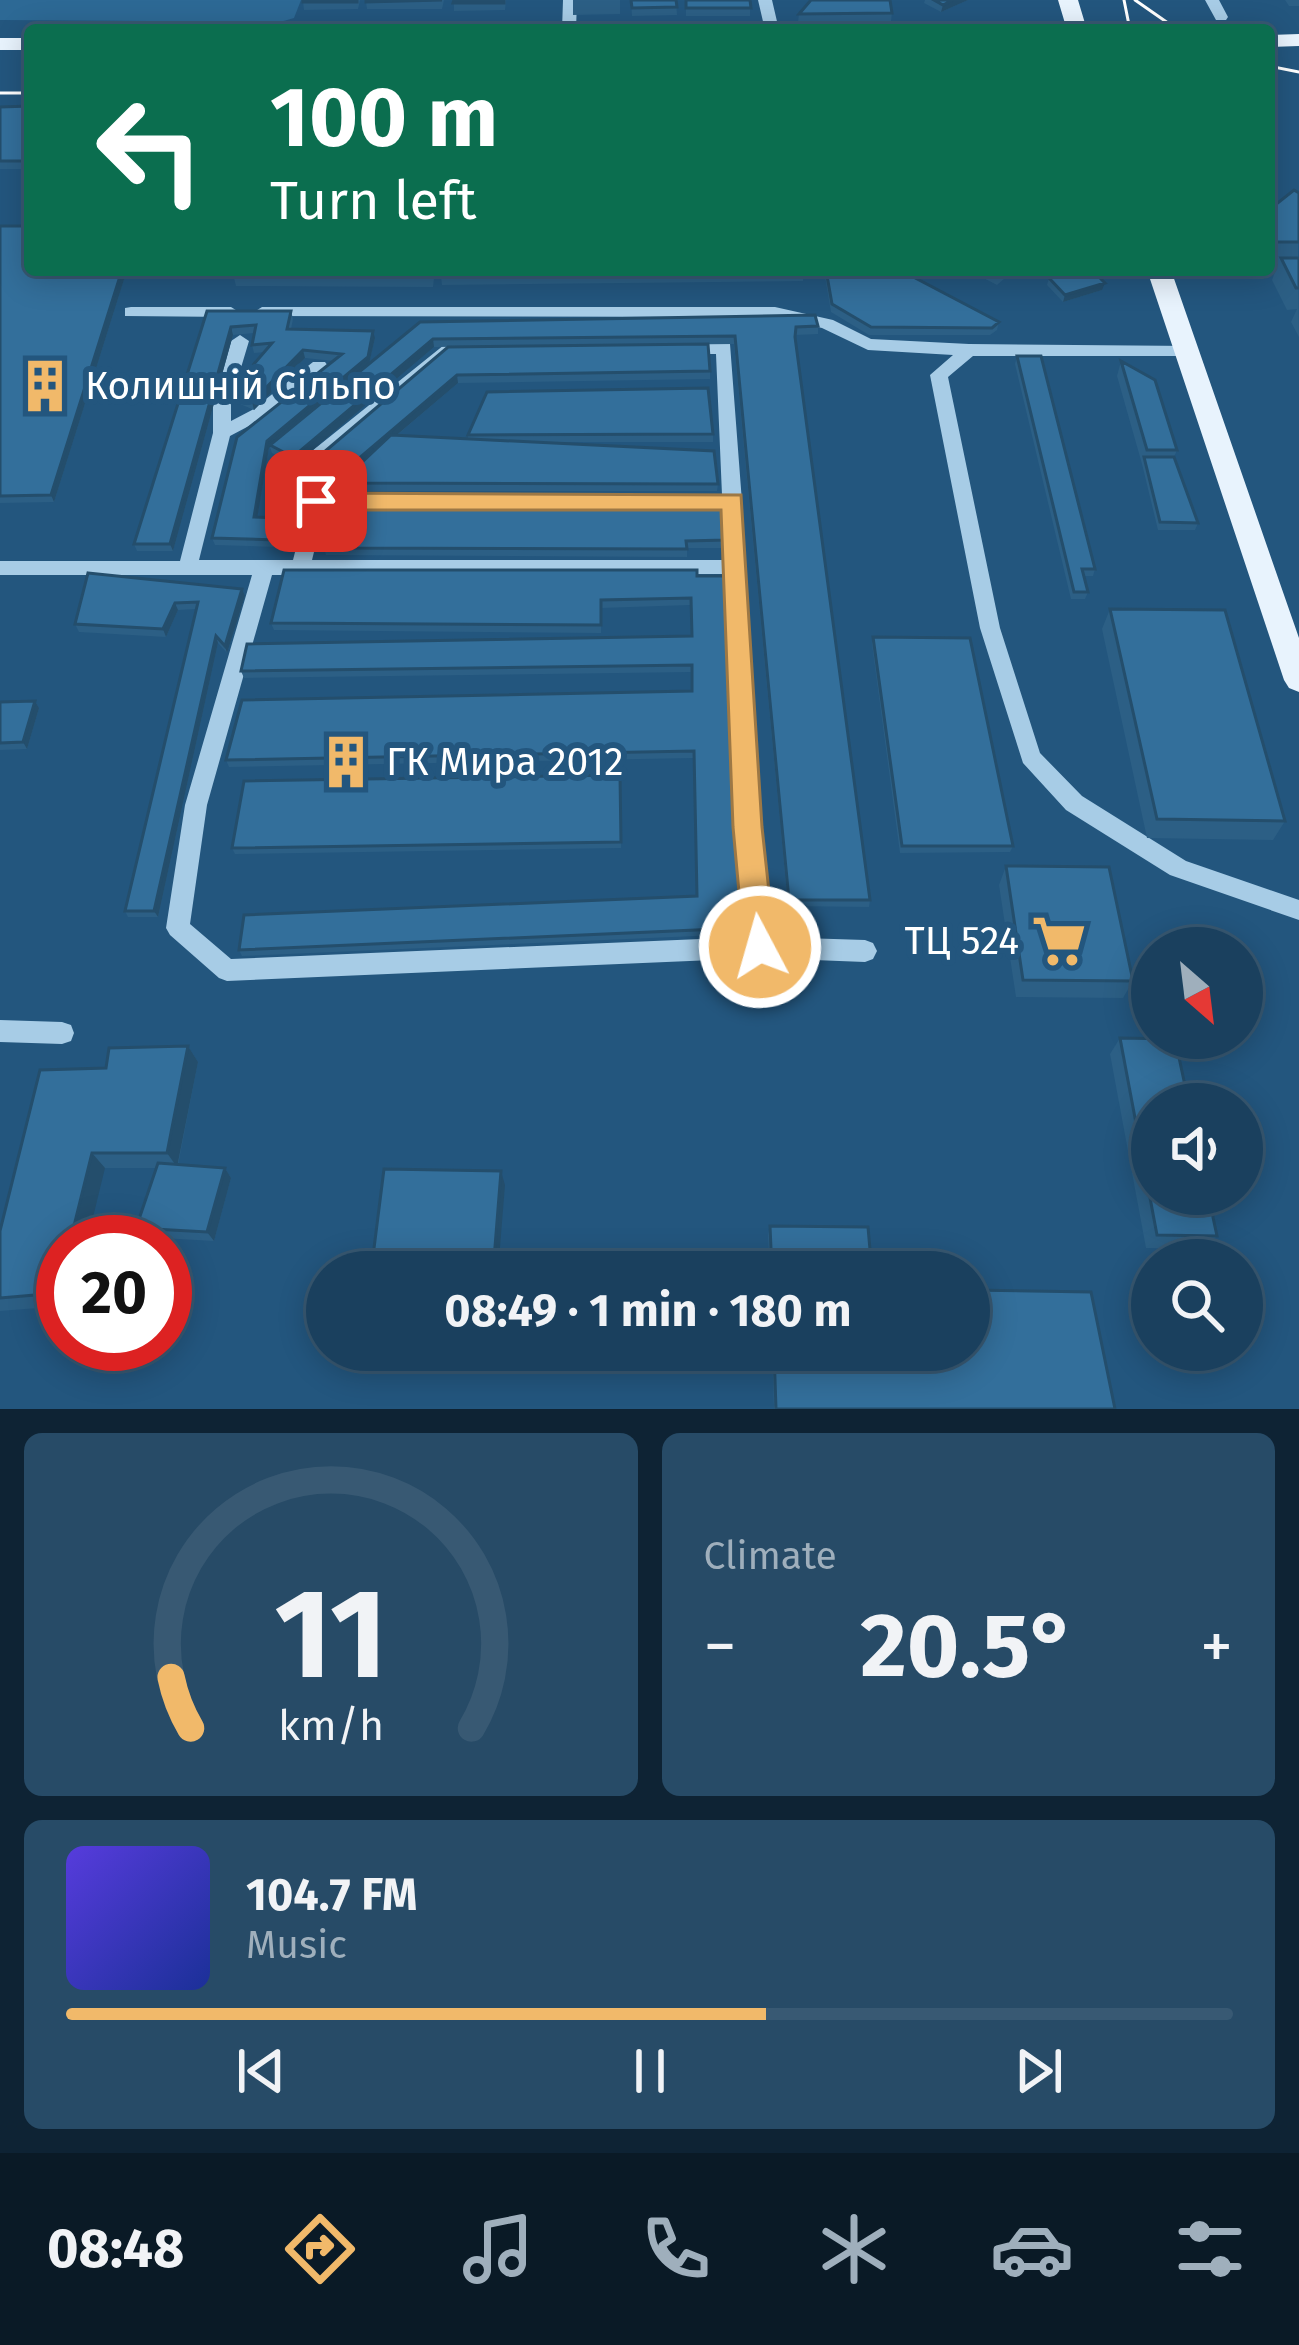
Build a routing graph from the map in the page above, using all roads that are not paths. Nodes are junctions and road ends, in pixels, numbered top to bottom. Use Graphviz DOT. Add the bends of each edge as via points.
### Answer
graph roads {
  1 [pos="1212,0"];
  2 [pos="1221,17"];
  3 [pos="1161,276"];
  4 [pos="130,312"];
  5 [pos="240,340"];
  6 [pos="670,348"];
  7 [pos="489,350"];
  8 [pos="969,350"];
  9 [pos="1186,350"];
  10 [pos="319,366"];
  11 [pos="223,433"];
  12 [pos="316,501"];
  13 [pos="733,502"];
  14 [pos="188,566"];
  15 [pos="264,567"];
  16 [pos="301,567"];
  17 [pos="734,567"];
  18 [pos="0,568"];
  19 [pos="1299,680"];
  20 [pos="1299,910"];
  21 [pos="760,947"];
  22 [pos="866,951"];
  23 [pos="0,1031"];
  24 [pos="62,1033"];
  1 -- 2 [label="lane"];
  3 -- 9 [label="main road"];
  4 -- 8 [label="lane" via="775,312 827,323 868,344"];
  5 -- 11 [label="lane" via="222,401"];
  6 -- 13 [label="lane" via="724,348"];
  7 -- 12 [label="lane" via="444,351 313,460"];
  8 -- 9 [label="lane"];
  8 -- 20 [label="lane" via="939,375 990,628 1031,757 1074,803 1178,868"];
  9 -- 19 [label="main road"];
  10 -- 11 [label="lane"];
  11 -- 14 [label="lane"];
  12 -- 13 [label="lane"];
  12 -- 16 [label="lane"];
  13 -- 17 [label="lane"];
  14 -- 15 [label="lane"];
  14 -- 18 [label="lane"];
  15 -- 16 [label="lane"];
  15 -- 21 [label="lane" via="196,805 178,928 226,970"];
  16 -- 17 [label="lane"];
  17 -- 21 [label="lane"];
  21 -- 22 [label="lane"];
  23 -- 24 [label="lane"];
}
